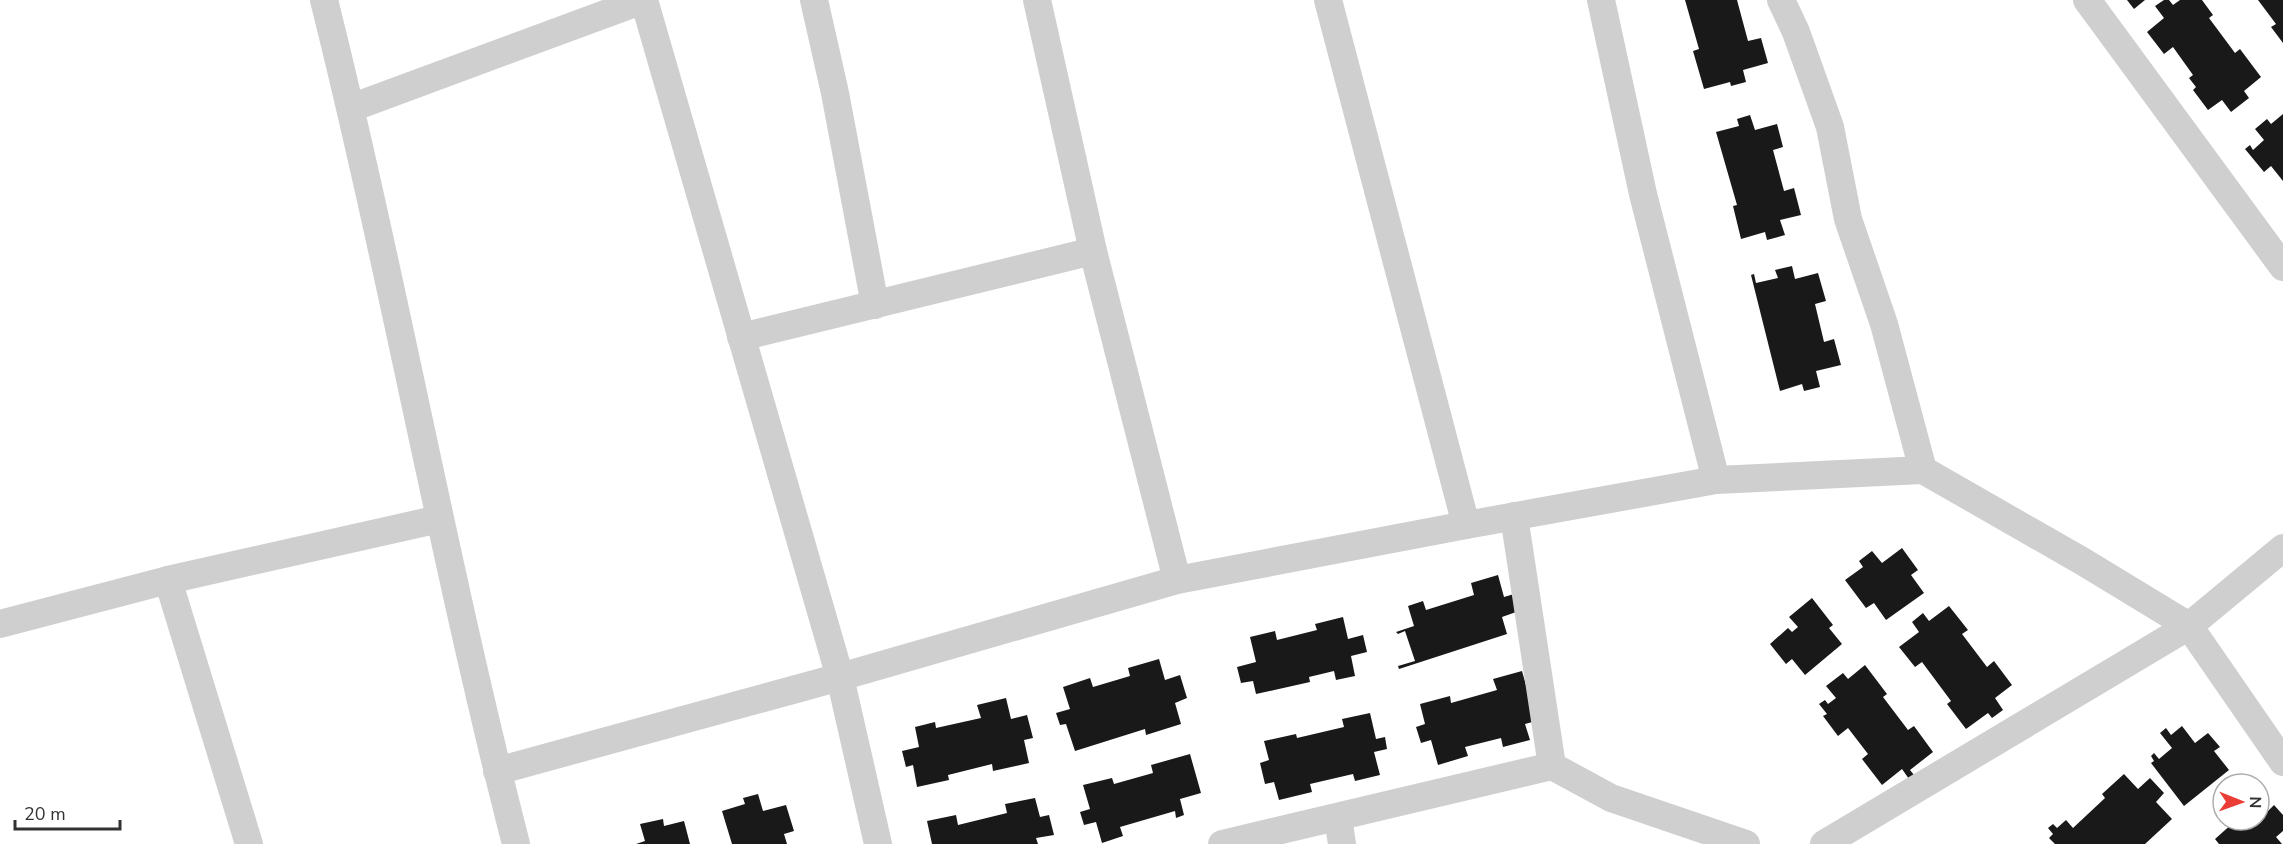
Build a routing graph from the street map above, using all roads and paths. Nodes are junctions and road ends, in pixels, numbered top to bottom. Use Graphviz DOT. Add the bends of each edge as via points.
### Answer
graph roads {
  1 [pos="324,0"];
  2 [pos="643,0"];
  3 [pos="814,0"];
  4 [pos="1037,0"];
  5 [pos="1328,0"];
  6 [pos="1601,0"];
  7 [pos="1781,0"];
  8 [pos="2086,0"];
  9 [pos="351,108"];
  10 [pos="1093,251"];
  11 [pos="2283,267"];
  12 [pos="875,305"];
  13 [pos="741,337"];
  14 [pos="1923,470"];
  15 [pos="1716,480"];
  16 [pos="1514,516"];
  17 [pos="440,519"];
  18 [pos="1466,525"];
  19 [pos="2283,548"];
  20 [pos="168,580"];
  21 [pos="1177,580"];
  22 [pos="0,624"];
  23 [pos="2189,626"];
  24 [pos="840,677"];
  25 [pos="2283,762"];
  26 [pos="1552,766"];
  27 [pos="497,771"];
  28 [pos="1340,831"];
  29 [pos="249,844"];
  30 [pos="516,844"];
  31 [pos="878,844"];
  32 [pos="1222,844"];
  33 [pos="1746,844"];
  34 [pos="1824,844"];
  1 -- 9 [label="street"];
  2 -- 9 [label="street"];
  2 -- 13 [label="street"];
  3 -- 12 [label="street"];
  4 -- 10 [label="street"];
  5 -- 18 [label="street"];
  6 -- 15 [label="street" via="1642,194"];
  7 -- 14 [label="street" via="1830,127 1848,219 1884,324"];
  8 -- 11 [label="street"];
  9 -- 17 [label="street"];
  10 -- 12 [label="street"];
  10 -- 21 [label="street"];
  12 -- 13 [label="street"];
  13 -- 24 [label="street"];
  14 -- 15 [label="street"];
  14 -- 23 [label="street"];
  15 -- 16 [label="street"];
  16 -- 18 [label="street"];
  16 -- 26 [label="street"];
  17 -- 20 [label="street"];
  17 -- 27 [label="street"];
  18 -- 21 [label="street"];
  19 -- 23 [label="street"];
  20 -- 22 [label="street"];
  20 -- 29 [label="street"];
  21 -- 24 [label="street"];
  23 -- 25 [label="street"];
  23 -- 34 [label="street"];
  24 -- 27 [label="street"];
  24 -- 31 [label="street"];
  26 -- 28 [label="street"];
  26 -- 33 [label="street" via="1611,798"];
  27 -- 30 [label="street"];
  28 -- 32 [label="street"];
}
